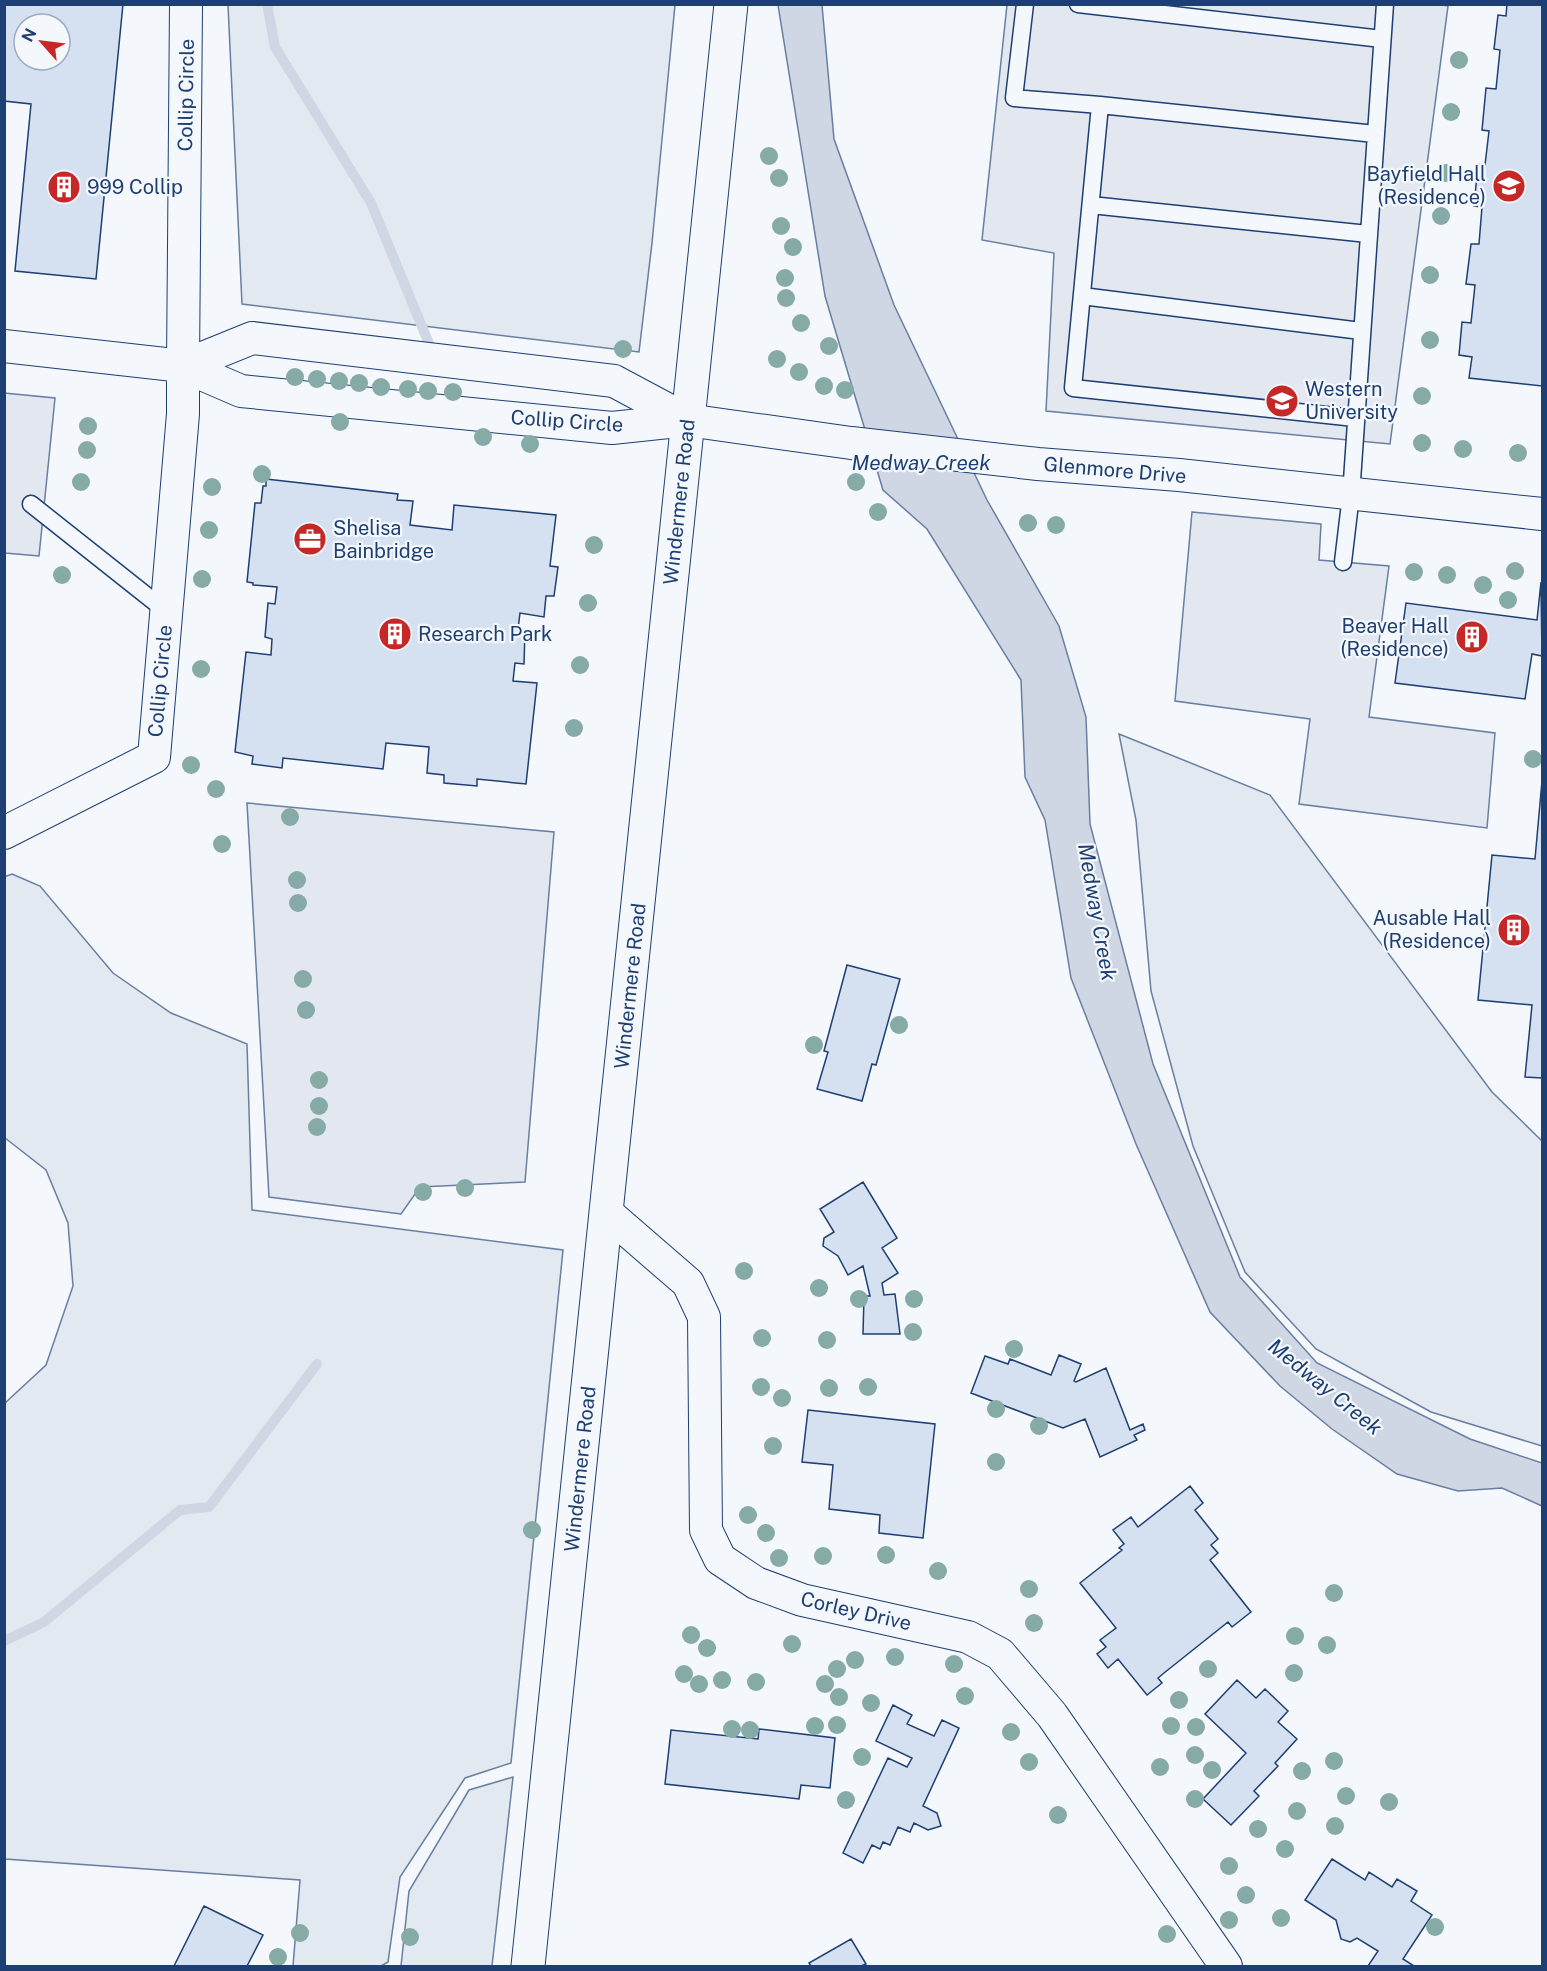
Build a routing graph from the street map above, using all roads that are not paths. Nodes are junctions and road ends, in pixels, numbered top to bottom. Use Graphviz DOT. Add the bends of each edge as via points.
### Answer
graph roads {
  1 [pos="186,4"];
  2 [pos="730,4"];
  3 [pos="1025,4"];
  4 [pos="1078,4"];
  5 [pos="1384,4"];
  6 [pos="1382,39"];
  7 [pos="1100,105"];
  8 [pos="1375,134"];
  9 [pos="1091,205"];
  10 [pos="1368,234"];
  11 [pos="1082,296"];
  12 [pos="1361,331"];
  13 [pos="4,346"];
  14 [pos="183,366"];
  15 [pos="1355,418"];
  16 [pos="687,420"];
  17 [pos="1351,495"];
  18 [pos="32,504"];
  19 [pos="1542,514"];
  20 [pos="1343,562"];
  21 [pos="166,611"];
  22 [pos="4,833"];
  23 [pos="606,1212"];
  24 [pos="528,1966"];
  25 [pos="1226,1966"];
  1 -- 14 [label="street, Collip Circle"];
  2 -- 16 [label="street, Windermere Road"];
  3 -- 7 [label="lane" via="1014,98"];
  4 -- 6 [label="lane"];
  5 -- 6 [label="lane"];
  6 -- 8 [label="lane"];
  7 -- 8 [label="lane"];
  7 -- 9 [label="lane"];
  8 -- 10 [label="lane"];
  9 -- 10 [label="lane"];
  9 -- 11 [label="lane"];
  10 -- 12 [label="lane"];
  11 -- 12 [label="lane"];
  11 -- 15 [label="lane" via="1073,388"];
  12 -- 15 [label="lane"];
  13 -- 14 [label="street, Collip Circle"];
  14 -- 16 [label="street, Collip Circle" via="241,391 612,428"];
  14 -- 16 [label="street, Collip Circle" via="252,338 614,381"];
  14 -- 21 [label="street, Collip Circle" via="183,414"];
  15 -- 17 [label="lane"];
  16 -- 17 [label="street, Glenmore Drive" via="1038,464"];
  16 -- 23 [label="street, Windermere Road"];
  17 -- 19 [label="street, Glenmore Drive"];
  17 -- 20 [label="lane"];
  18 -- 21 [label="lane"];
  21 -- 22 [label="street, Collip Circle" via="154,757"];
  23 -- 24 [label="street, Windermere Road"];
  23 -- 25 [label="street, Corley Drive" via="688,1283 704,1317 706,1530 720,1559 756,1583 802,1600 968,1637 1000,1654 1052,1715"];
}
